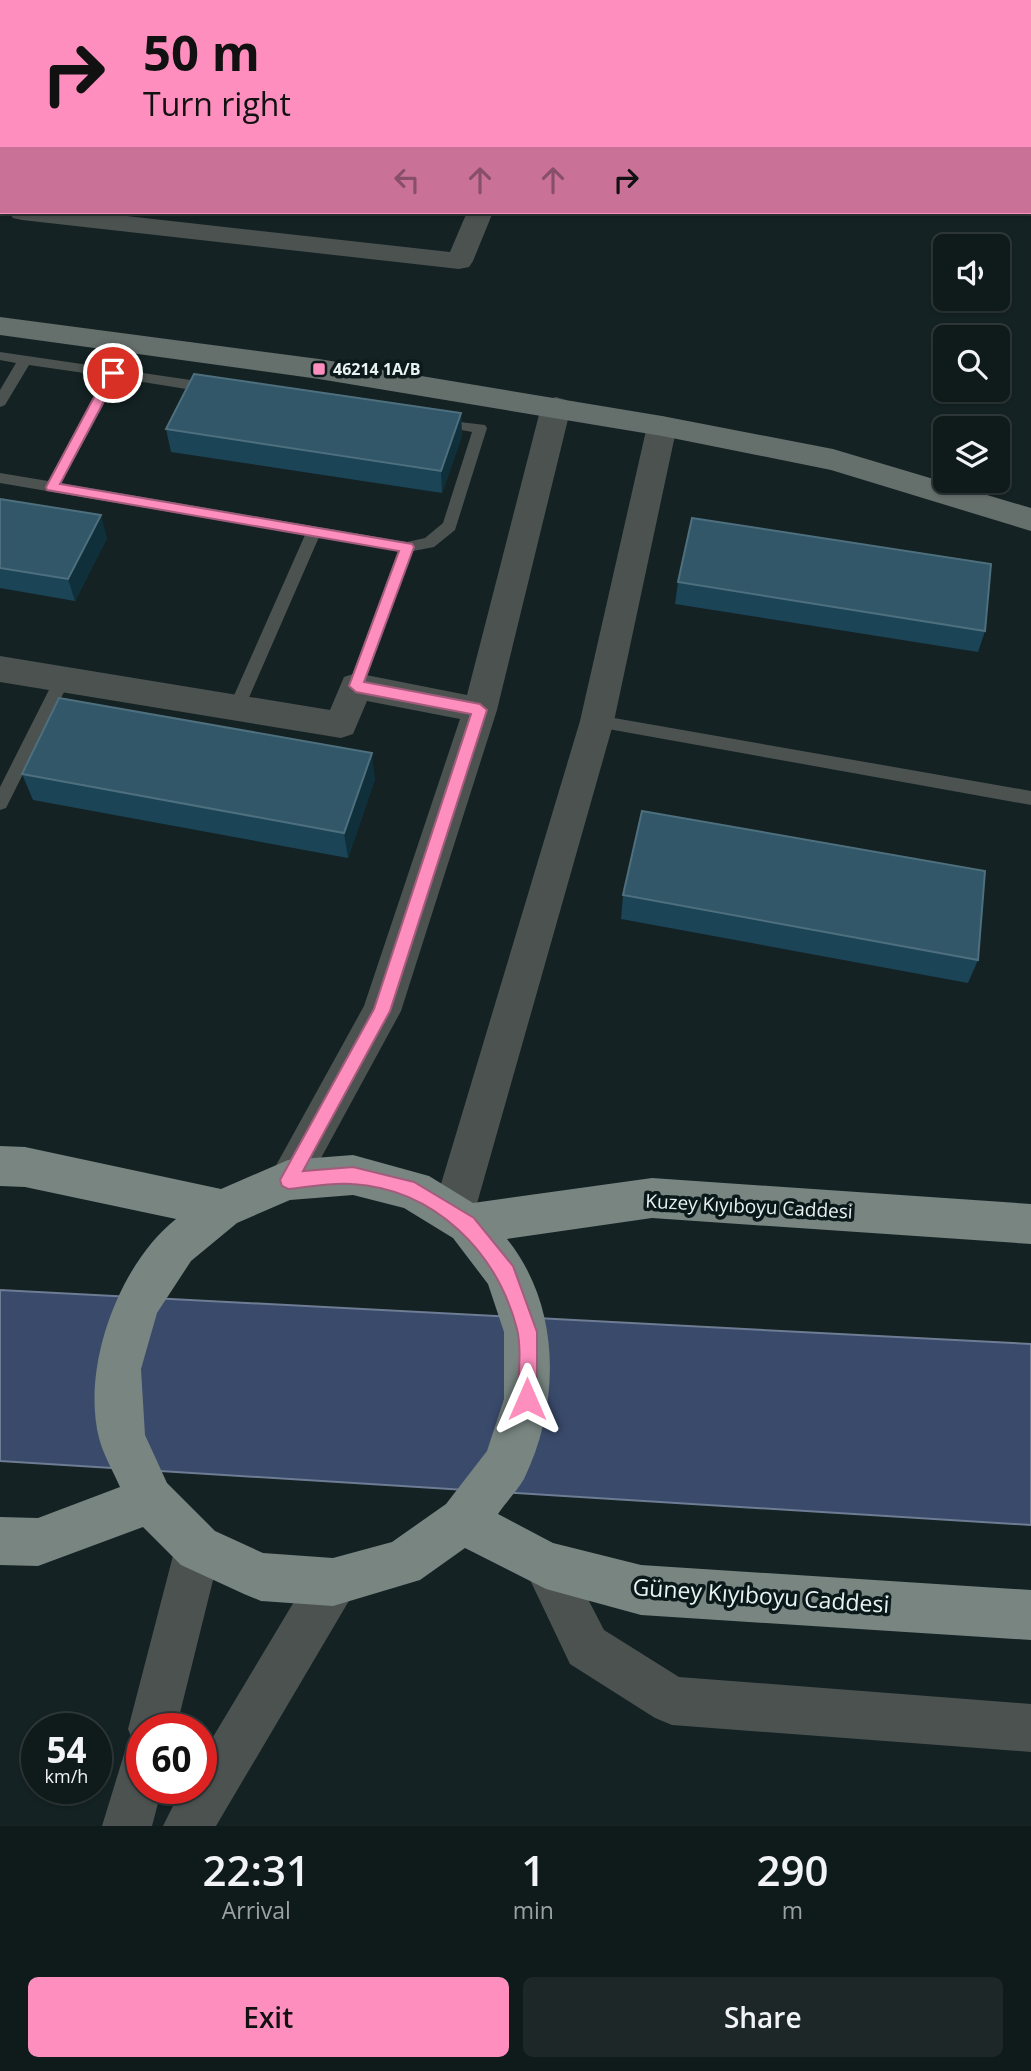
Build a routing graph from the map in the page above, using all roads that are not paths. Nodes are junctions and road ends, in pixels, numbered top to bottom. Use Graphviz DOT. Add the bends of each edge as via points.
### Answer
graph roads {
  1 [pos="64,214"];
  2 [pos="479,214"];
  3 [pos="169,219"];
  4 [pos="0,326"];
  5 [pos="0,356"];
  6 [pos="25,360"];
  7 [pos="113,373"];
  8 [pos="222,390"];
  9 [pos="0,402"];
  10 [pos="556,407"];
  11 [pos="425,420"];
  12 [pos="662,426"];
  13 [pos="0,478"];
  14 [pos="52,487"];
  15 [pos="1031,520"];
  16 [pos="314,531"];
  17 [pos="407,547"];
  18 [pos="0,669"];
  19 [pos="62,680"];
  20 [pos="356,686"];
  21 [pos="236,709"];
  22 [pos="480,710"];
  23 [pos="597,722"];
  24 [pos="1031,798"];
  25 [pos="0,803"];
  26 [pos="0,1166"];
  27 [pos="288,1180"];
  28 [pos="222,1209"];
  29 [pos="460,1219"];
  30 [pos="1031,1224"];
  31 [pos="150,1500"];
  32 [pos="463,1521"];
  33 [pos="0,1541"];
  34 [pos="198,1548"];
  35 [pos="546,1565"];
  36 [pos="333,1582"];
  37 [pos="1031,1615"];
  38 [pos="156,1713"];
  39 [pos="1031,1728"];
  40 [pos="133,1804"];
  41 [pos="127,1826"];
  42 [pos="188,1826"];
  1 -- 3 [label="street"];
  2 -- 3 [label="street" via="459,261"];
  4 -- 10 [label="main road"];
  5 -- 6 [label="lane"];
  6 -- 7 [label="lane"];
  6 -- 9 [label="lane"];
  7 -- 8 [label="lane"];
  7 -- 14 [label="lane"];
  10 -- 12 [label="main road"];
  10 -- 22 [label="street"];
  11 -- 17 [label="lane" via="480,428 450,526 429,543"];
  12 -- 15 [label="main road" via="833,460"];
  12 -- 23 [label="street"];
  13 -- 14 [label="lane"];
  14 -- 16 [label="lane"];
  16 -- 17 [label="lane"];
  16 -- 21 [label="lane"];
  17 -- 20 [label="lane"];
  18 -- 19 [label="street"];
  19 -- 21 [label="street"];
  19 -- 25 [label="lane"];
  20 -- 21 [label="street" via="341,725"];
  20 -- 22 [label="street"];
  22 -- 27 [label="street" via="382,1011"];
  23 -- 24 [label="lane"];
  23 -- 29 [label="street"];
  26 -- 28 [label="main road" via="25,1167"];
  27 -- 28 [label="main road"];
  27 -- 29 [label="main road" via="353,1175 414,1190"];
  28 -- 31 [label="main road" via="176,1246 137,1303 118,1369 122,1437"];
  29 -- 30 [label="main road, Kuzey Kıyıboyu Caddesi" via="652,1198"];
  29 -- 32 [label="main road" via="506,1272 527,1332 527,1399 506,1464"];
  31 -- 33 [label="main road" via="38,1542"];
  31 -- 34 [label="main road"];
  32 -- 35 [label="main road, Güney Kıyıboyu Caddesi"];
  32 -- 36 [label="main road" via="403,1563"];
  34 -- 36 [label="main road" via="261,1577"];
  34 -- 38 [label="street"];
  35 -- 37 [label="main road, Güney Kıyıboyu Caddesi" via="641,1590"];
  35 -- 39 [label="street" via="587,1647 672,1701"];
  36 -- 42 [label="street"];
  40 -- 41 [label="street"];
}
